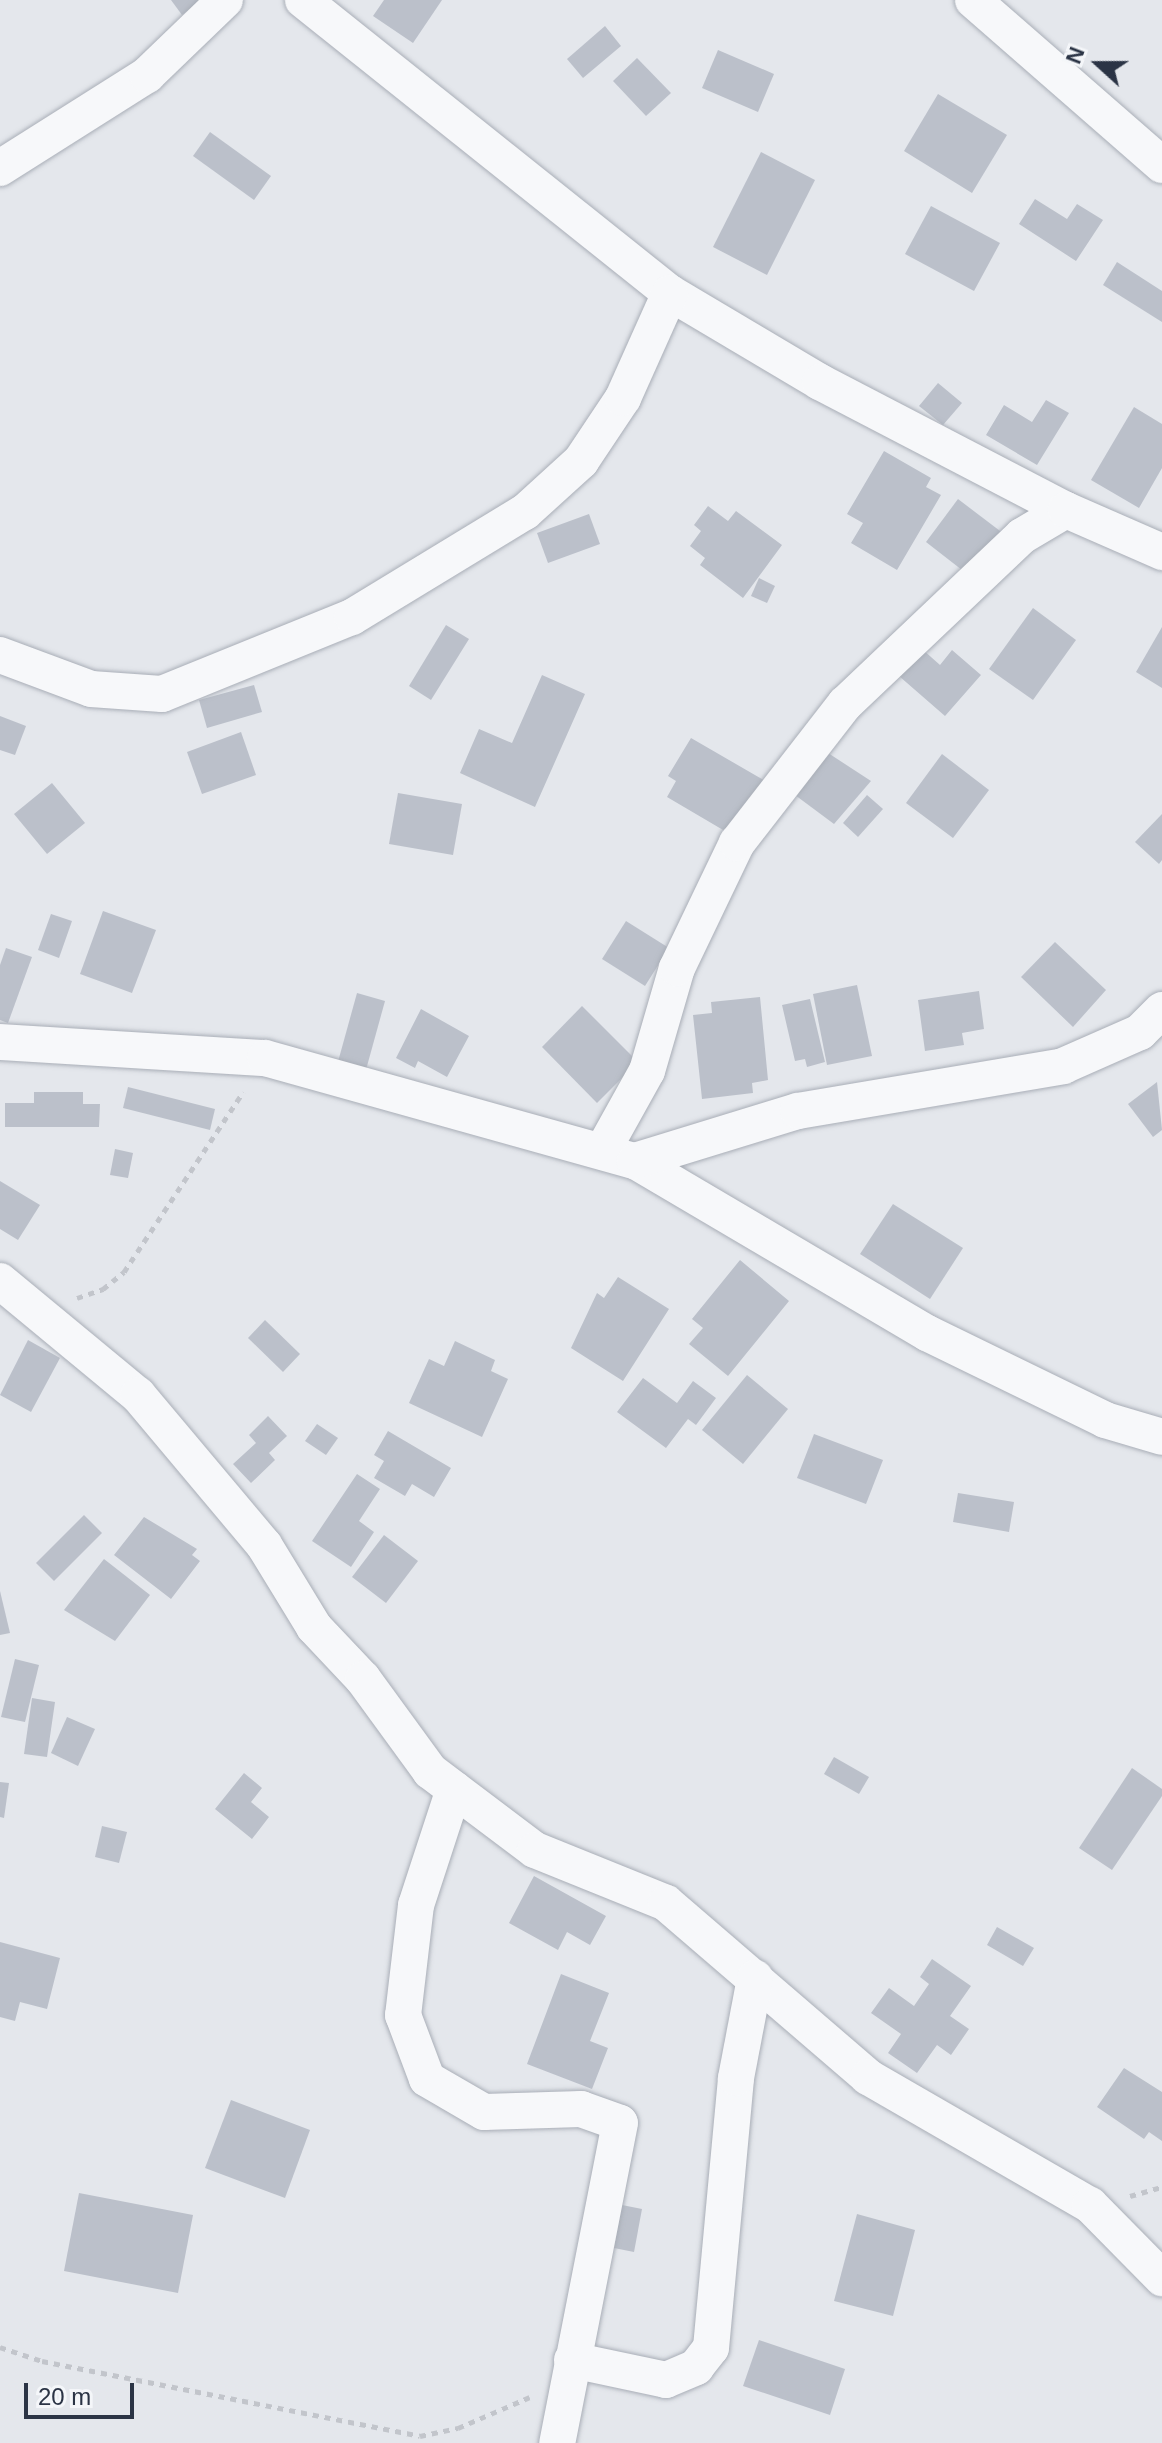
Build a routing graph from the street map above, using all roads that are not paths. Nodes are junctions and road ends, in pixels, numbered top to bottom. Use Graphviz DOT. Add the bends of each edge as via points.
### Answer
graph roads {
  1 [pos="225,0"];
  2 [pos="303,0"];
  3 [pos="973,0"];
  4 [pos="1162,165"];
  5 [pos="0,168"];
  6 [pos="670,293"];
  7 [pos="1066,510"];
  8 [pos="1162,552"];
  9 [pos="0,655"];
  10 [pos="1162,1010"];
  11 [pos="0,1042"];
  12 [pos="619,1156"];
  13 [pos="0,1281"];
  14 [pos="1162,1437"];
  15 [pos="454,1789"];
  16 [pos="755,1978"];
  17 [pos="1162,2278"];
  18 [pos="570,2371"];
  19 [pos="557,2443"];
  1 -- 5 [label="street" via="147,75"];
  2 -- 6 [label="street"];
  3 -- 4 [label="street"];
  6 -- 7 [label="street" via="820,382"];
  6 -- 9 [label="street" via="623,398 581,461 525,512 352,617 162,694 91,689"];
  7 -- 8 [label="street"];
  7 -- 12 [label="street" via="1022,536 845,704 737,843 677,968"];
  10 -- 12 [label="street" via="1140,1032 1063,1066 798,1111"];
  11 -- 12 [label="street" via="265,1058"];
  12 -- 14 [label="street" via="927,1333 1105,1420"];
  13 -- 15 [label="street" via="138,1395 264,1545 314,1627 363,1679 430,1771"];
  15 -- 16 [label="street" via="535,1850 666,1903"];
  15 -- 18 [label="street" via="416,1905 403,2015 427,2079 484,2112 581,2109 620,2123"];
  16 -- 17 [label="street" via="868,2077 1090,2205"];
  16 -- 18 [label="street" via="736,2078 711,2348 696,2367 666,2380"];
  18 -- 19 [label="street"];
}
